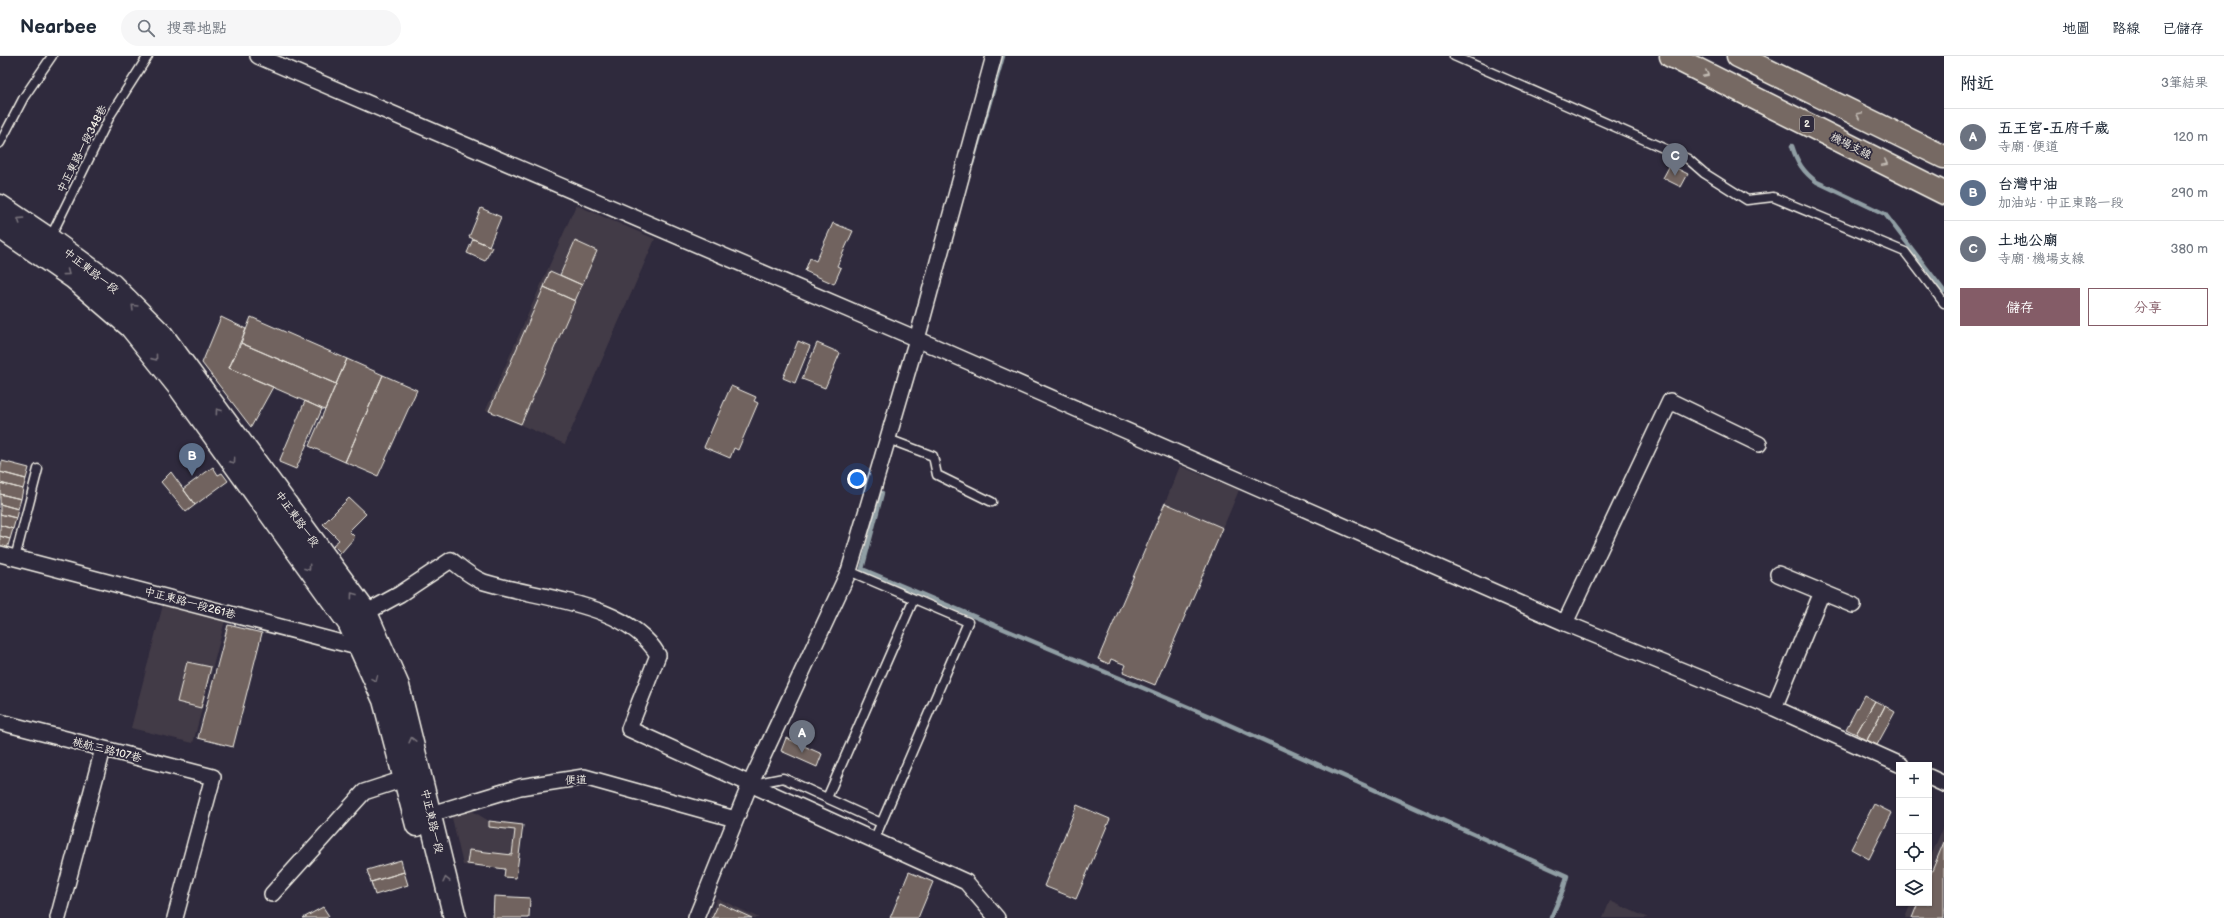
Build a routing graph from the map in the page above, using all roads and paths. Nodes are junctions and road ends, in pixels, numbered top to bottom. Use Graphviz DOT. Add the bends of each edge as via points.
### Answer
graph roads {
  1 [pos="52,56"];
  2 [pos="148,56"];
  3 [pos="258,56"];
  4 [pos="994,56"];
  5 [pos="1454,56"];
  6 [pos="1671,56"];
  7 [pos="1738,56"];
  8 [pos="0,143"];
  9 [pos="1944,157"];
  10 [pos="1944,193"];
  11 [pos="0,206"];
  12 [pos="0,227"];
  13 [pos="45,246"];
  14 [pos="1944,303"];
  15 [pos="917,339"];
  16 [pos="888,440"];
  17 [pos="1759,444"];
  18 [pos="38,469"];
  19 [pos="992,502"];
  20 [pos="0,554"];
  21 [pos="15,558"];
  22 [pos="849,571"];
  23 [pos="1778,574"];
  24 [pos="1822,592"];
  25 [pos="914,599"];
  26 [pos="1853,605"];
  27 [pos="357,618"];
  28 [pos="1565,623"];
  29 [pos="370,644"];
  30 [pos="1774,708"];
  31 [pos="0,722"];
  32 [pos="103,749"];
  33 [pos="1896,763"];
  34 [pos="412,776"];
  35 [pos="1932,778"];
  36 [pos="750,784"];
  37 [pos="1944,784"];
  38 [pos="827,798"];
  39 [pos="423,817"];
  40 [pos="735,820"];
  41 [pos="881,823"];
  42 [pos="874,840"];
  43 [pos="272,894"];
  44 [pos="58,918"];
  45 [pos="174,918"];
  46 [pos="439,918"];
  47 [pos="455,918"];
  48 [pos="696,918"];
  49 [pos="997,918"];
  1 -- 8 [label="lane" via="24,97"];
  2 -- 13 [label="lane, 中正東路一段348巷" via="111,114"];
  3 -- 15 [label="street"];
  4 -- 15 [label="street"];
  5 -- 14 [label="lane" via="1688,159 1747,200 1773,197 1905,252"];
  6 -- 10 [label="highway, 機場支線 / 2, one-way"];
  9 -- 7 [label="highway, one-way"];
  13 -- 11 [label="main road, 中正東路一段, one-way"];
  12 -- 13 [label="main road, 中正東路一段"];
  13 -- 27 [label="main road, 中正東路一段" via="74,278 131,327"];
  15 -- 16 [label="street"];
  15 -- 28 [label="street"];
  16 -- 19 [label="lane" via="933,456 937,475"];
  16 -- 22 [label="street"];
  17 -- 28 [label="street" via="1670,401"];
  18 -- 21 [label="lane"];
  20 -- 21 [label="street, 中正東路一段261巷"];
  21 -- 29 [label="street, 中正東路一段261巷"];
  22 -- 25 [label="lane"];
  22 -- 36 [label="street"];
  23 -- 24 [label="street"];
  24 -- 26 [label="street"];
  24 -- 30 [label="street"];
  25 -- 38 [label="lane"];
  25 -- 41 [label="lane" via="968,622"];
  27 -- 29 [label="main road, 中正東路一段"];
  27 -- 36 [label="street" via="400,594 451,560 483,581 565,600 618,619 651,642 658,655 629,729"];
  28 -- 30 [label="street"];
  29 -- 34 [label="main road, 中正東路一段" via="398,686"];
  30 -- 33 [label="street"];
  31 -- 32 [label="street, 桃航三路107巷"];
  32 -- 44 [label="street"];
  32 -- 45 [label="street, 桃航三路107巷" via="213,777"];
  34 -- 39 [label="main road, 中正東路一段"];
  34 -- 43 [label="street" via="364,792"];
  35 -- 37 [label="street"];
  36 -- 38 [label="lane" via="783,778"];
  36 -- 40 [label="street"];
  36 -- 42 [label="street"];
  38 -- 41 [label="lane"];
  39 -- 40 [label="street, 便道" via="520,787 584,777"];
  39 -- 46 [label="main road, 中正東路一段"];
  47 -- 39 [label="main road, 中正東路一段, one-way"];
  40 -- 48 [label="street"];
  41 -- 42 [label="lane"];
  42 -- 49 [label="street" via="966,882"];
}
